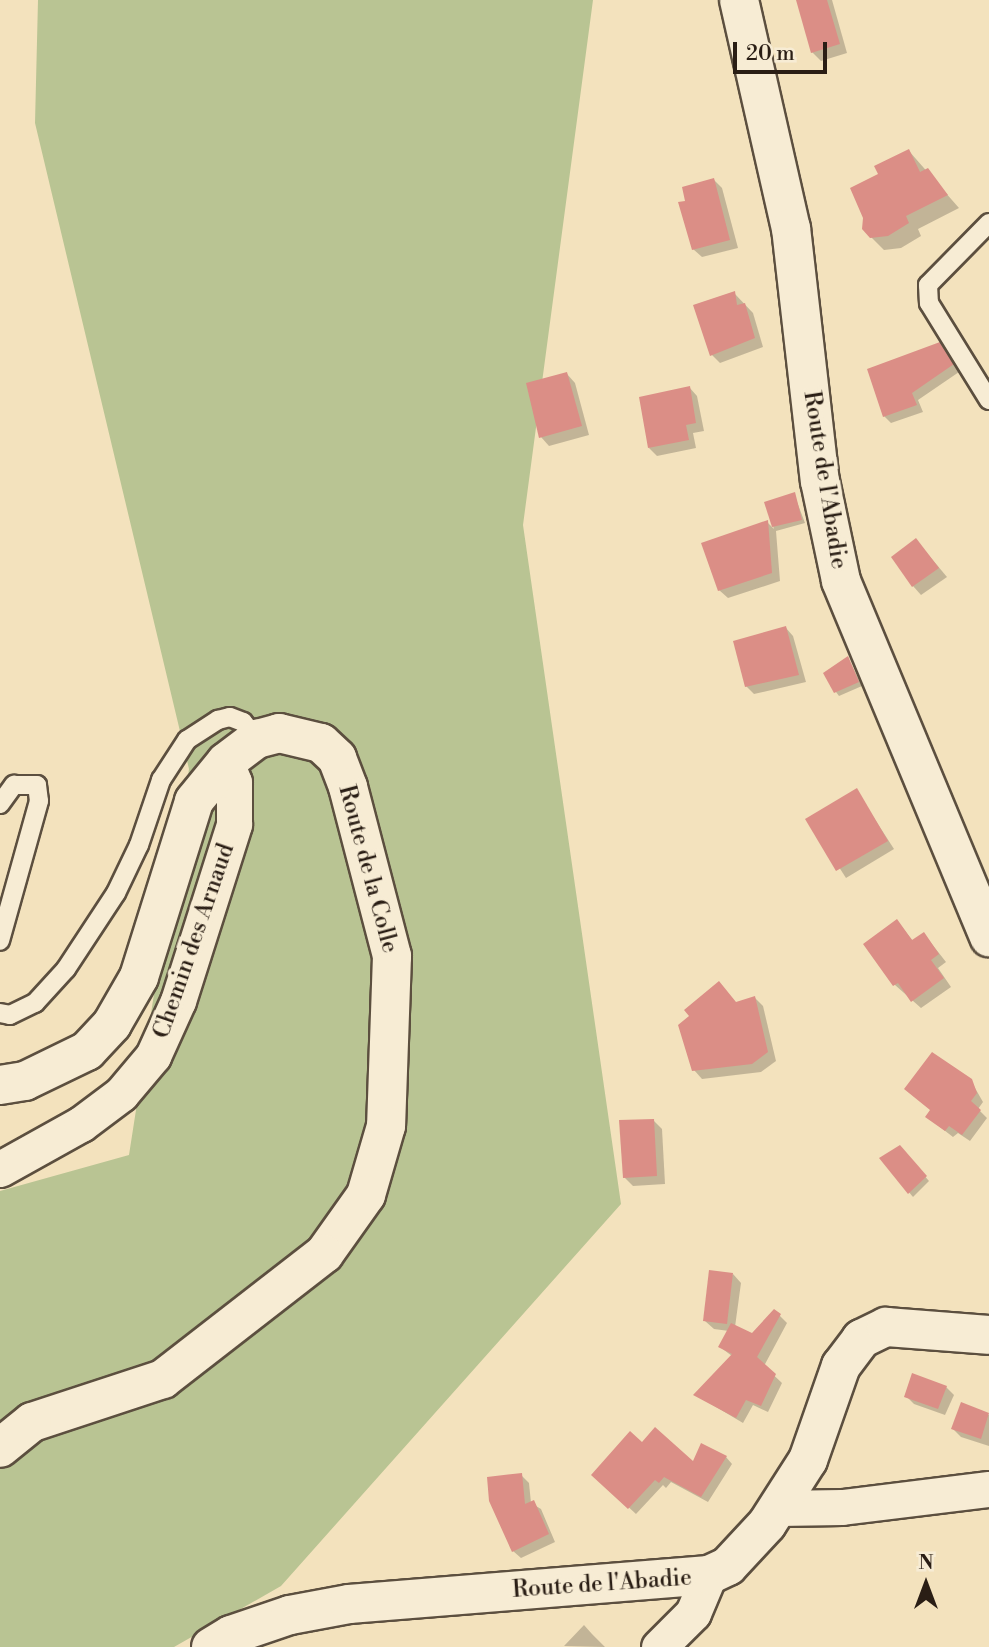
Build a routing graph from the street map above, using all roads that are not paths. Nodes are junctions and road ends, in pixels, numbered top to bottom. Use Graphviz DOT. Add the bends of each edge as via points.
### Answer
graph roads {
  1 [pos="739,0"];
  2 [pos="989,223"];
  3 [pos="989,401"];
  4 [pos="257,739"];
  5 [pos="226,762"];
  6 [pos="0,804"];
  7 [pos="989,937"];
  8 [pos="0,941"];
  9 [pos="0,1013"];
  10 [pos="0,1085"];
  11 [pos="0,1169"];
  12 [pos="989,1335"];
  13 [pos="0,1448"];
  14 [pos="989,1489"];
  15 [pos="778,1507"];
  16 [pos="709,1575"];
  17 [pos="211,1647"];
  18 [pos="659,1647"];
  1 -- 7 [label="street, Route de l'Abadie" via="791,228 820,481 841,581"];
  2 -- 3 [label="lane" via="928,285 929,303"];
  4 -- 5 [label="street, Route de la Colle"];
  4 -- 9 [label="lane" via="243,722 230,718 218,720 187,740 162,780 116,893 66,968 35,1003 10,1015"];
  4 -- 13 [label="street, Route de la Colle" via="279,733 303,735 337,758 357,814 392,956 386,1126 366,1195 324,1254 163,1378 32,1422"];
  5 -- 10 [label="street, Route de la Colle" via="194,801 139,977 112,1024 87,1051 25,1081"];
  5 -- 11 [label="street, Chemin des Arnaud" via="234,782 234,824 178,1001 153,1056 121,1094 81,1124"];
  6 -- 8 [label="lane" via="14,785 37,785 39,801"];
  12 -- 15 [label="street, Route de l'Abadie" via="886,1327 861,1339 841,1366 808,1460"];
  14 -- 15 [label="street" via="842,1507"];
  15 -- 16 [label="street, Route de l'Abadie" via="738,1556"];
  16 -- 17 [label="street, Route de l'Abadie" via="349,1604 290,1615 231,1635"];
  16 -- 18 [label="street" via="693,1613"];
}
